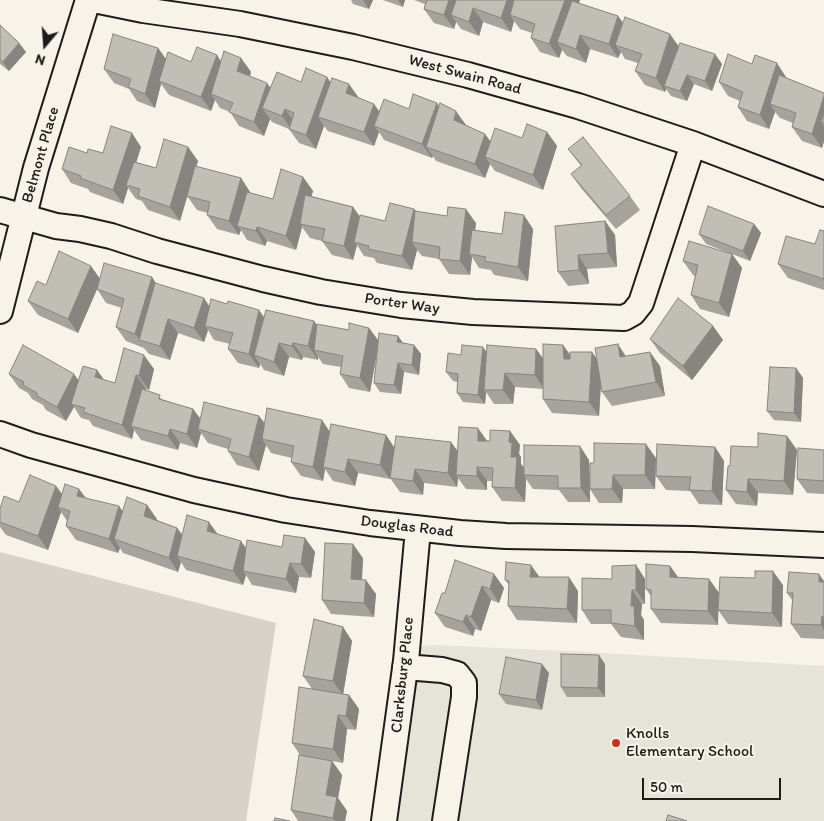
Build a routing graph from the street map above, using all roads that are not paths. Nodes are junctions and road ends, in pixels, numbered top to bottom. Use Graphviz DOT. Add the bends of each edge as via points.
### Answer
graph roads {
  1 [pos="88,0"];
  2 [pos="94,0"];
  3 [pos="693,144"];
  4 [pos="824,194"];
  5 [pos="0,210"];
  6 [pos="23,217"];
  7 [pos="0,311"];
  8 [pos="0,434"];
  9 [pos="418,528"];
  10 [pos="824,545"];
  11 [pos="405,667"];
  12 [pos="384,821"];
  13 [pos="444,821"];
  1 -- 6 [label="street, Belmont Place"];
  2 -- 3 [label="street, West Swain Road" via="240,24 430,65 578,106"];
  3 -- 4 [label="street, West Swain Road"];
  3 -- 6 [label="street, Porter Way" via="640,303 633,313 624,318 473,312 401,305 263,280 111,236"];
  5 -- 6 [label="street, Porter Way"];
  6 -- 7 [label="street, Belmont Place"];
  8 -- 9 [label="street, Douglas Road" via="194,490 286,510"];
  9 -- 10 [label="street, Douglas Road" via="506,536"];
  9 -- 11 [label="street, Clarksburg Place"];
  11 -- 12 [label="street, Clarksburg Place"];
  11 -- 13 [label="street" via="457,674 464,683"];
}
